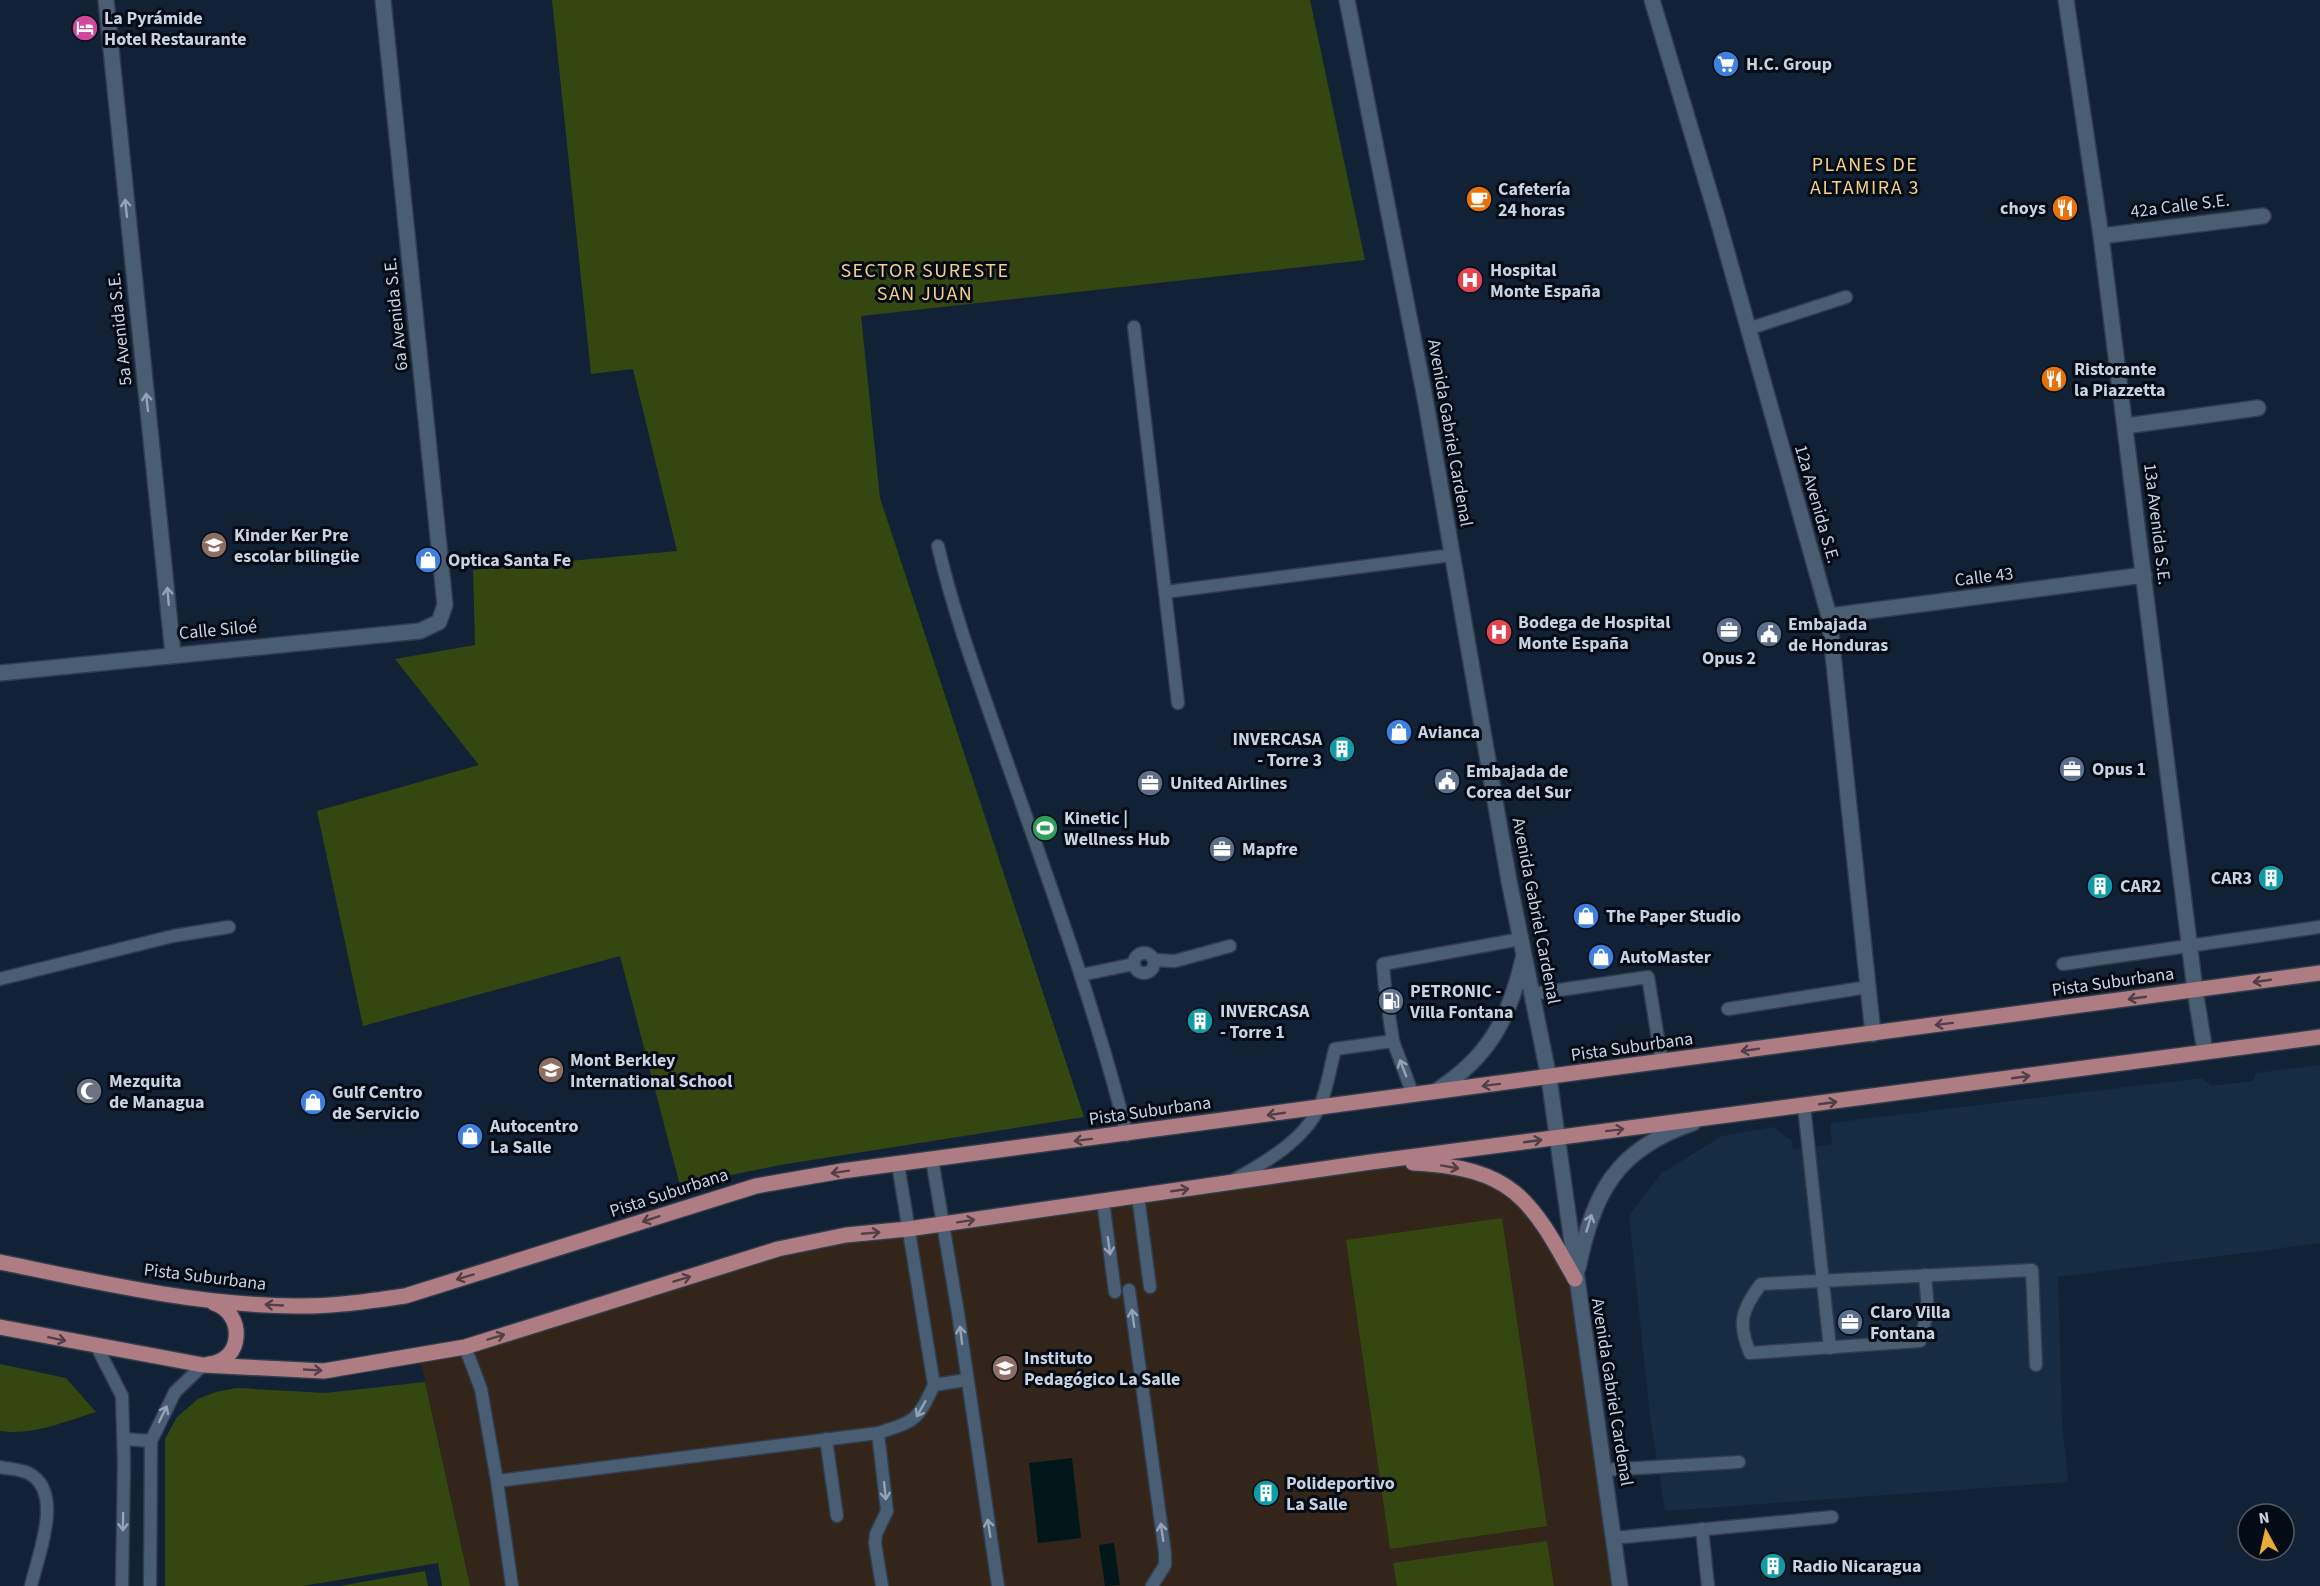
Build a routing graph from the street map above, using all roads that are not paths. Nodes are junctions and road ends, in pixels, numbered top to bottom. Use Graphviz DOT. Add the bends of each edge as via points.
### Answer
graph roads {
  1 [pos="106,0"];
  2 [pos="383,0"];
  3 [pos="1347,0"];
  4 [pos="1652,0"];
  5 [pos="2066,0"];
  6 [pos="2264,216"];
  7 [pos="2101,236"];
  8 [pos="1846,297"];
  9 [pos="1134,327"];
  10 [pos="1748,328"];
  11 [pos="2258,408"];
  12 [pos="2125,426"];
  13 [pos="938,546"];
  14 [pos="1452,555"];
  15 [pos="2144,575"];
  16 [pos="1165,592"];
  17 [pos="1829,616"];
  18 [pos="439,622"];
  19 [pos="173,654"];
  20 [pos="0,673"];
  21 [pos="1178,703"];
  22 [pos="229,927"];
  23 [pos="2320,927"];
  24 [pos="1230,946"];
  25 [pos="1522,946"];
  26 [pos="2189,946"];
  27 [pos="2063,964"];
  28 [pos="2320,973"];
  29 [pos="1081,975"];
  30 [pos="0,979"];
  31 [pos="1868,987"];
  32 [pos="1385,988"];
  33 [pos="2195,990"];
  34 [pos="1532,994"];
  35 [pos="1728,1009"];
  36 [pos="1389,1015"];
  37 [pos="1873,1034"];
  38 [pos="2320,1037"];
  39 [pos="1392,1041"];
  40 [pos="2205,1053"];
  41 [pos="1662,1063"];
  42 [pos="1549,1078"];
  43 [pos="1436,1091"];
  44 [pos="1413,1095"];
  45 [pos="1804,1106"];
  46 [pos="1319,1108"];
  47 [pos="1707,1118"];
  48 [pos="1127,1135"];
  49 [pos="1557,1138"];
  50 [pos="932,1160"];
  51 [pos="1371,1162"];
  52 [pos="898,1164"];
  53 [pos="1230,1182"];
  54 [pos="1138,1196"];
  55 [pos="1103,1201"];
  56 [pos="943,1224"];
  57 [pos="908,1229"];
  58 [pos="0,1262"];
  59 [pos="1925,1275"];
  60 [pos="1575,1280"];
  61 [pos="1823,1280"];
  62 [pos="1150,1287"];
  63 [pos="1129,1290"];
  64 [pos="1115,1292"];
  65 [pos="208,1301"];
  66 [pos="0,1327"];
  67 [pos="97,1347"];
  68 [pos="465,1347"];
  69 [pos="1830,1348"];
  70 [pos="203,1365"];
  71 [pos="2036,1365"];
  72 [pos="966,1380"];
  73 [pos="934,1385"];
  74 [pos="878,1433"];
  75 [pos="124,1439"];
  76 [pos="826,1439"];
  77 [pos="151,1441"];
  78 [pos="1739,1462"];
  79 [pos="0,1467"];
  80 [pos="1605,1470"];
  81 [pos="497,1481"];
  82 [pos="837,1516"];
  83 [pos="1832,1517"];
  84 [pos="1702,1529"];
  85 [pos="1613,1538"];
  86 [pos="31,1586"];
  87 [pos="122,1586"];
  88 [pos="150,1586"];
  89 [pos="512,1586"];
  90 [pos="882,1586"];
  91 [pos="998,1586"];
  92 [pos="1152,1586"];
  93 [pos="1620,1586"];
  94 [pos="1708,1586"];
  19 -- 1 [label="street, 5a Avenida S.E., one-way"];
  2 -- 18 [label="street, 6a Avenida S.E." via="446,605"];
  3 -- 14 [label="street, Avenida Gabriel Cardenal"];
  4 -- 10 [label="street, 12a Avenida S.E."];
  5 -- 7 [label="street, 13a Avenida S.E."];
  6 -- 7 [label="street, 42a Calle S.E."];
  7 -- 12 [label="street, 13a Avenida S.E."];
  8 -- 10 [label="lane"];
  9 -- 16 [label="lane"];
  10 -- 17 [label="street, 12a Avenida S.E."];
  11 -- 12 [label="street"];
  12 -- 15 [label="street, 13a Avenida S.E."];
  13 -- 29 [label="lane" via="970,662"];
  14 -- 16 [label="lane"];
  14 -- 25 [label="street, Avenida Gabriel Cardenal"];
  15 -- 17 [label="street, Calle 43"];
  15 -- 26 [label="street, 13a Avenida S.E."];
  16 -- 21 [label="lane"];
  17 -- 31 [label="street, 12a Avenida S.E."];
  18 -- 19 [label="street, Calle Siloé" via="420,631"];
  19 -- 20 [label="street, Calle Siloé"];
  22 -- 30 [label="lane" via="173,936"];
  23 -- 26 [label="lane"];
  24 -- 29 [label="lane" via="1174,961 1154,960 1147,953 1140,953 1134,964"];
  25 -- 32 [label="lane" via="1383,964"];
  25 -- 34 [label="street, Avenida Gabriel Cardenal"];
  25 -- 43 [label="street" via="1514,995 1493,1039 1474,1063"];
  26 -- 27 [label="lane"];
  26 -- 33 [label="street, 13a Avenida S.E."];
  28 -- 33 [label="main road, Pista Suburbana, one-way"];
  29 -- 48 [label="lane"];
  31 -- 35 [label="lane"];
  31 -- 37 [label="street, 12a Avenida S.E."];
  33 -- 37 [label="main road, Pista Suburbana, one-way"];
  33 -- 40 [label="street, 13a Avenida S.E."];
  34 -- 41 [label="lane" via="1648,977"];
  34 -- 42 [label="street, Avenida Gabriel Cardenal"];
  36 -- 39 [label="lane"];
  37 -- 41 [label="main road, Pista Suburbana, one-way"];
  38 -- 40 [label="main road"];
  44 -- 39 [label="lane, one-way"];
  39 -- 46 [label="lane" via="1335,1049"];
  45 -- 40 [label="main road, one-way"];
  41 -- 42 [label="main road, Pista Suburbana"];
  42 -- 43 [label="main road, Pista Suburbana, one-way"];
  42 -- 49 [label="street, Avenida Gabriel Cardenal"];
  43 -- 44 [label="main road, Pista Suburbana"];
  44 -- 46 [label="main road, Pista Suburbana"];
  45 -- 47 [label="main road"];
  45 -- 61 [label="lane"];
  46 -- 48 [label="main road, Pista Suburbana, one-way"];
  46 -- 53 [label="lane" via="1306,1129 1263,1163"];
  49 -- 47 [label="main road, one-way"];
  60 -- 47 [label="street, one-way" via="1592,1212 1620,1165 1654,1139"];
  48 -- 50 [label="main road, Pista Suburbana, one-way"];
  51 -- 49 [label="main road, one-way"];
  49 -- 60 [label="street, Avenida Gabriel Cardenal"];
  50 -- 52 [label="main road, Pista Suburbana"];
  50 -- 56 [label="lane"];
  51 -- 53 [label="main road"];
  51 -- 60 [label="main road, one-way" via="1442,1166 1502,1183 1538,1214"];
  52 -- 57 [label="lane"];
  52 -- 65 [label="main road, Pista Suburbana, one-way" via="756,1186 405,1296 297,1306"];
  54 -- 53 [label="main road, one-way"];
  54 -- 55 [label="main road"];
  54 -- 62 [label="lane"];
  56 -- 55 [label="main road, one-way"];
  55 -- 64 [label="lane, one-way"];
  56 -- 57 [label="main road"];
  72 -- 56 [label="lane, one-way"];
  68 -- 57 [label="main road, one-way" via="778,1249 846,1235"];
  57 -- 73 [label="lane"];
  58 -- 65 [label="main road, Pista Suburbana"];
  59 -- 61 [label="lane"];
  59 -- 69 [label="lane" via="1928,1310 1920,1341"];
  59 -- 71 [label="lane" via="2032,1270"];
  60 -- 80 [label="street, Avenida Gabriel Cardenal"];
  61 -- 69 [label="lane"];
  61 -- 69 [label="lane" via="1761,1284 1744,1305 1742,1335 1750,1353"];
  92 -- 63 [label="lane, one-way" via="1165,1565 1165,1553"];
  65 -- 70 [label="main road" via="229,1311 237,1330 231,1351 214,1364"];
  66 -- 67 [label="main road, one-way"];
  67 -- 70 [label="main road"];
  67 -- 75 [label="lane" via="122,1396"];
  70 -- 68 [label="main road, one-way" via="324,1371"];
  68 -- 81 [label="lane" via="481,1389"];
  77 -- 70 [label="lane, one-way" via="175,1392"];
  72 -- 73 [label="lane"];
  91 -- 72 [label="lane, one-way"];
  73 -- 74 [label="lane, one-way" via="915,1420"];
  74 -- 76 [label="lane"];
  74 -- 90 [label="lane, one-way" via="887,1510 875,1543"];
  75 -- 77 [label="lane"];
  75 -- 87 [label="lane, one-way"];
  76 -- 81 [label="lane"];
  76 -- 82 [label="lane"];
  77 -- 88 [label="lane"];
  78 -- 80 [label="lane"];
  79 -- 86 [label="lane" via="28,1473 46,1489 48,1509"];
  80 -- 85 [label="street, Avenida Gabriel Cardenal"];
  81 -- 89 [label="lane"];
  83 -- 84 [label="lane"];
  84 -- 85 [label="lane"];
  84 -- 94 [label="lane"];
  85 -- 93 [label="street, Avenida Gabriel Cardenal"];
}
